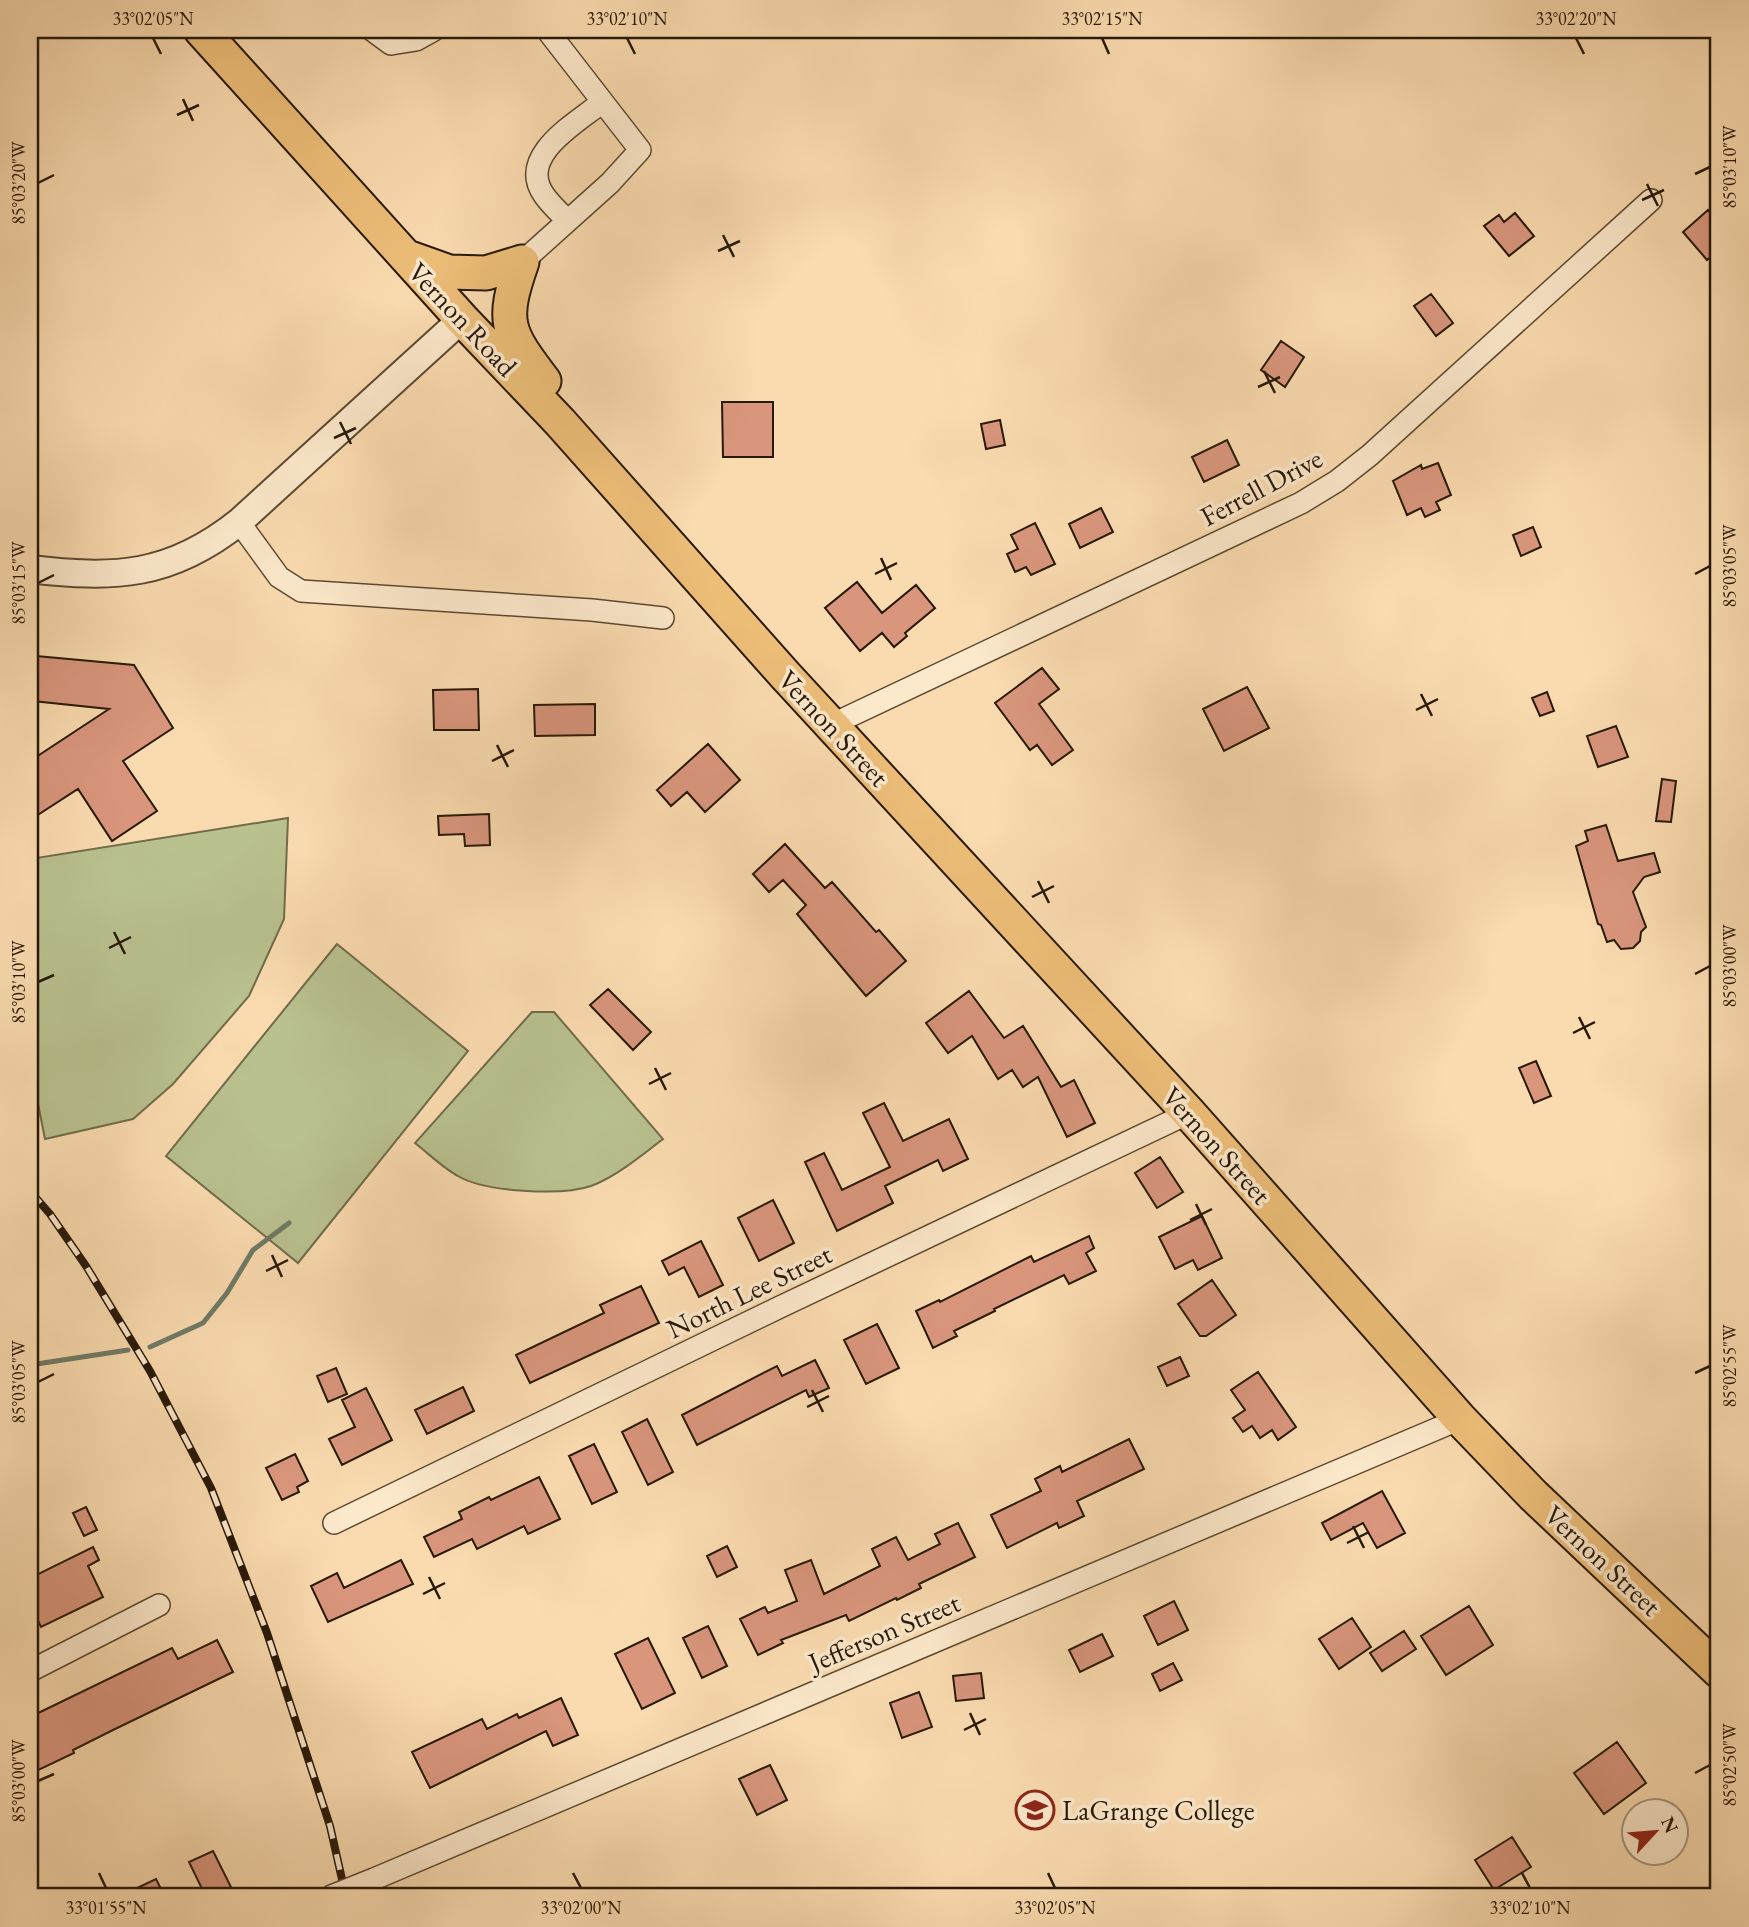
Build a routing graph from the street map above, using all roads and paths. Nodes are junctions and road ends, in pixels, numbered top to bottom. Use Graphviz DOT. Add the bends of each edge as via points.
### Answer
graph roads {
  1 [pos="201,30"];
  2 [pos="372,30"];
  3 [pos="433,30"];
  4 [pos="547,30"];
  5 [pos="601,103"];
  6 [pos="1651,200"];
  7 [pos="567,220"];
  8 [pos="405,257"];
  9 [pos="522,262"];
  10 [pos="462,319"];
  11 [pos="593,460"];
  12 [pos="239,522"];
  13 [pos="30,569"];
  14 [pos="725,609"];
  15 [pos="663,618"];
  16 [pos="831,725"];
  17 [pos="1189,1112"];
  18 [pos="1460,1419"];
  19 [pos="334,1523"];
  20 [pos="159,1605"];
  21 [pos="30,1671"];
  22 [pos="1719,1671"];
  23 [pos="329,1897"];
  1 -- 8 [label="main road, Vernon Road"];
  2 -- 3 [label="street" via="391,44 416,40"];
  4 -- 5 [label="street"];
  5 -- 7 [label="street" via="543,150 536,171 543,194"];
  5 -- 7 [label="street" via="640,150"];
  6 -- 16 [label="street, Ferrell Drive" via="1337,481 1301,503"];
  7 -- 9 [label="street"];
  8 -- 9 [label="main road" via="449,272 486,273"];
  8 -- 10 [label="main road, Vernon Road"];
  9 -- 11 [label="main road" via="511,294 509,324 519,348 561,403"];
  10 -- 11 [label="main road, Vernon Road"];
  10 -- 12 [label="street"];
  11 -- 14 [label="main road, Vernon Road"];
  12 -- 13 [label="street" via="186,556 141,571 90,575"];
  12 -- 15 [label="street" via="279,577 301,591"];
  14 -- 16 [label="main road, Vernon Street"];
  16 -- 17 [label="main road, Vernon Street"];
  17 -- 18 [label="main road, Vernon Street"];
  17 -- 19 [label="street, North Lee Street"];
  18 -- 22 [label="main road, Vernon Street" via="1533,1495"];
  18 -- 23 [label="street, Jefferson Street, bridge"];
  20 -- 21 [label="street"];
}
